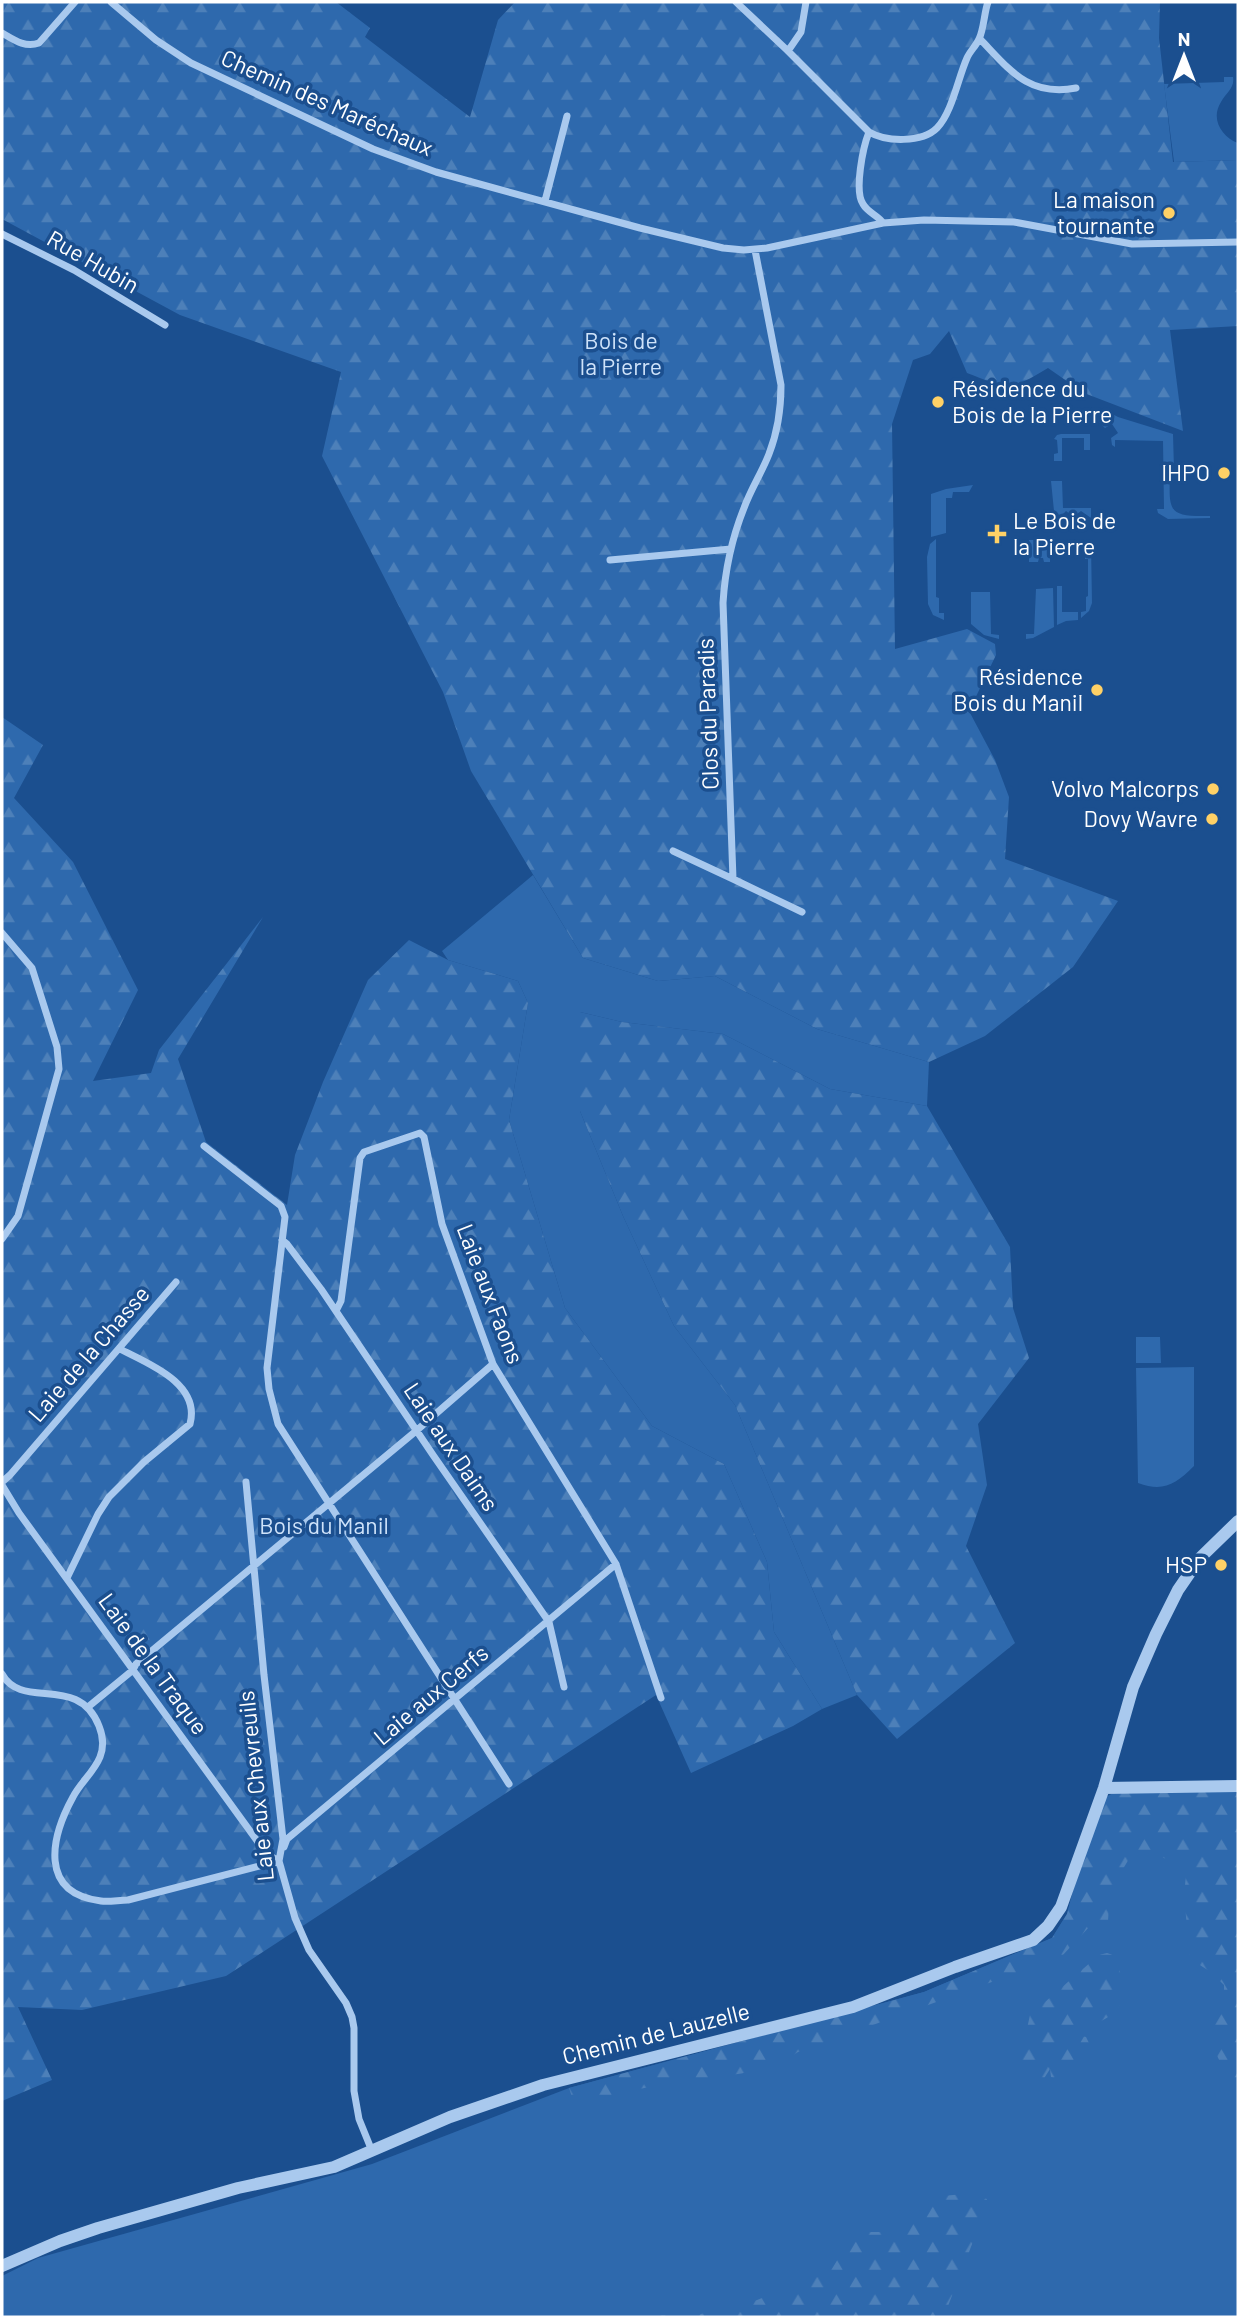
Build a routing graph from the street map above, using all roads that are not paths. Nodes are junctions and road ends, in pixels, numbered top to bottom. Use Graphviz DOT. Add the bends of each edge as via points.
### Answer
graph roads {
  1 [pos="75,2"];
  2 [pos="110,2"];
  3 [pos="736,2"];
  4 [pos="806,2"];
  5 [pos="988,2"];
  6 [pos="2,33"];
  7 [pos="979,39"];
  8 [pos="788,51"];
  9 [pos="1076,88"];
  10 [pos="567,116"];
  11 [pos="869,132"];
  12 [pos="545,201"];
  13 [pos="883,223"];
  14 [pos="2,234"];
  15 [pos="1238,242"];
  16 [pos="755,250"];
  17 [pos="165,325"];
  18 [pos="731,549"];
  19 [pos="610,560"];
  20 [pos="673,851"];
  21 [pos="733,879"];
  22 [pos="802,912"];
  23 [pos="2,933"];
  24 [pos="204,1146"];
  25 [pos="2,1239"];
  26 [pos="282,1240"];
  27 [pos="176,1282"];
  28 [pos="336,1311"];
  29 [pos="120,1349"];
  30 [pos="494,1364"];
  31 [pos="416,1431"];
  32 [pos="246,1482"];
  33 [pos="2,1483"];
  34 [pos="328,1504"];
  35 [pos="1238,1521"];
  36 [pos="616,1564"];
  37 [pos="255,1566"];
  38 [pos="67,1578"];
  39 [pos="549,1622"];
  40 [pos="133,1670"];
  41 [pos="2,1674"];
  42 [pos="564,1687"];
  43 [pos="661,1698"];
  44 [pos="456,1700"];
  45 [pos="88,1707"];
  46 [pos="509,1784"];
  47 [pos="1238,1786"];
  48 [pos="1104,1788"];
  49 [pos="279,1861"];
  50 [pos="372,2151"];
  51 [pos="2,2266"];
  1 -- 6 [label="street" via="39,43 25,45"];
  2 -- 12 [label="street, Chemin des Maréchaux" via="191,63 373,149 436,172"];
  3 -- 8 [label="street"];
  4 -- 8 [label="street" via="800,32"];
  5 -- 7 [label="street"];
  7 -- 9 [label="street" via="1023,80 1048,90"];
  7 -- 11 [label="street" via="934,131 914,139"];
  8 -- 11 [label="street"];
  10 -- 12 [label="street"];
  11 -- 13 [label="street" via="859,195"];
  12 -- 16 [label="street, Chemin des Maréchaux" via="723,248"];
  13 -- 15 [label="street, Chemin des Maréchaux" via="1000,221 1132,244"];
  13 -- 16 [label="street, Chemin des Maréchaux"];
  14 -- 17 [label="street, Rue Hubin" via="74,270"];
  16 -- 18 [label="street, Clos du Paradis" via="781,401 769,455 743,509"];
  18 -- 19 [label="street"];
  18 -- 21 [label="street, Clos du Paradis" via="723,603"];
  20 -- 21 [label="street"];
  21 -- 22 [label="street"];
  23 -- 25 [label="street" via="32,968 57,1047 59,1069 18,1216"];
  24 -- 26 [label="street" via="282,1206"];
  26 -- 28 [label="street, Laie aux Daims"];
  26 -- 34 [label="street" via="267,1368 272,1403 284,1434"];
  27 -- 29 [label="street, Laie de la Chasse"];
  28 -- 30 [label="street, Laie aux Faons" via="345,1281 360,1158 364,1152 420,1133 442,1224"];
  28 -- 31 [label="street, Laie aux Daims"];
  29 -- 33 [label="street, Laie de la Chasse"];
  29 -- 38 [label="street" via="171,1377 191,1407 190,1424 109,1497"];
  30 -- 31 [label="street"];
  30 -- 36 [label="street, Laie aux Faons"];
  31 -- 34 [label="street"];
  31 -- 39 [label="street, Laie aux Daims"];
  32 -- 37 [label="street, Laie aux Chevreuils"];
  33 -- 38 [label="street, Laie de la Traque"];
  34 -- 37 [label="street"];
  34 -- 44 [label="street"];
  35 -- 48 [label="street, Chemin de Lauzelle" via="1200,1558 1178,1590 1133,1687"];
  36 -- 39 [label="street, Laie aux Cerfs"];
  36 -- 43 [label="street, Laie aux Faons"];
  37 -- 40 [label="street"];
  37 -- 49 [label="street, Laie aux Chevreuils" via="283,1839"];
  38 -- 40 [label="street, Laie de la Traque"];
  39 -- 42 [label="street, Laie aux Daims"];
  39 -- 44 [label="street, Laie aux Cerfs"];
  40 -- 45 [label="street"];
  40 -- 49 [label="street, Laie de la Traque" via="266,1853"];
  41 -- 45 [label="street" via="20,1689 62,1695"];
  44 -- 46 [label="street"];
  44 -- 49 [label="street, Laie aux Cerfs" via="287,1839"];
  45 -- 49 [label="street" via="100,1728 102,1750 97,1765 72,1798 57,1837 55,1864 64,1884 90,1898 128,1900"];
  47 -- 48 [label="street"];
  48 -- 50 [label="street, Chemin de Lauzelle" via="1062,1907 1033,1940 853,2007 543,2085 450,2117"];
  49 -- 50 [label="street, Laie aux Chevreuils" via="305,1943 349,2009 354,2028 354,2091"];
  50 -- 51 [label="street, Chemin de Lauzelle" via="326,2170 238,2188 91,2230"];
}
